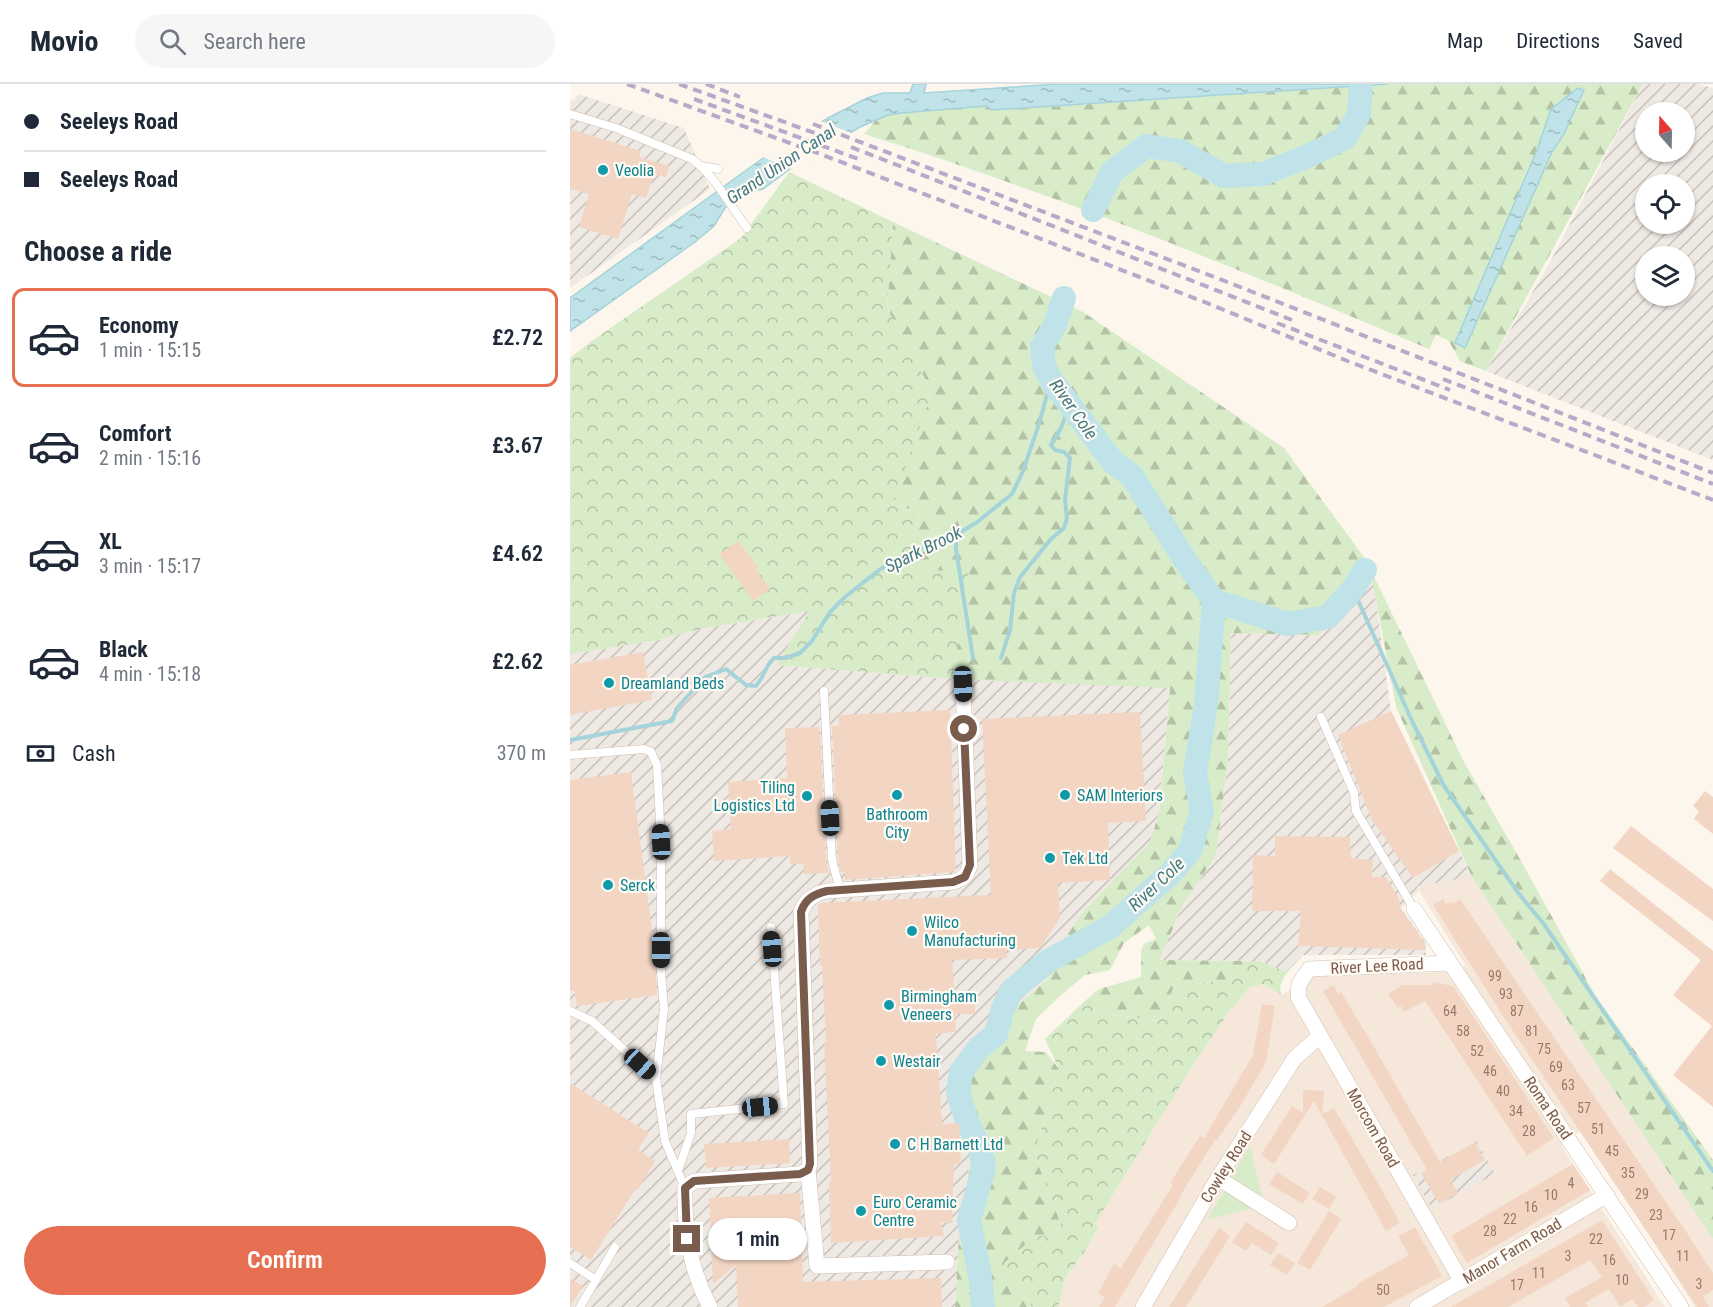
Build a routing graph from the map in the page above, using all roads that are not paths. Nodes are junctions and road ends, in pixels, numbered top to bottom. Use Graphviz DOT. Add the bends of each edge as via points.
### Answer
graph roads {
  1 [pos="570,114"];
  2 [pos="702,166"];
  3 [pos="718,169"];
  4 [pos="747,228"];
  5 [pos="963,684"];
  6 [pos="824,691"];
  7 [pos="1321,717"];
  8 [pos="570,755"];
  9 [pos="840,890"];
  10 [pos="1414,909"];
  11 [pos="771,927"];
  12 [pos="1449,963"];
  13 [pos="1306,972"];
  14 [pos="570,1011"];
  15 [pos="1320,1036"];
  16 [pos="656,1078"];
  17 [pos="808,1170"];
  18 [pos="678,1171"];
  19 [pos="1218,1178"];
  20 [pos="685,1188"];
  21 [pos="1607,1195"];
  22 [pos="1289,1223"];
  23 [pos="615,1247"];
  24 [pos="947,1262"];
  25 [pos="570,1263"];
  26 [pos="596,1280"];
  27 [pos="1462,1282"];
  28 [pos="580,1307"];
  29 [pos="710,1307"];
  30 [pos="1143,1307"];
  31 [pos="1417,1307"];
  32 [pos="1681,1307"];
  1 -- 2 [label="lane" via="669,148"];
  2 -- 3 [label="lane"];
  2 -- 4 [label="lane"];
  5 -- 9 [label="street" via="968,872 953,882"];
  6 -- 9 [label="lane" via="832,860"];
  7 -- 10 [label="lane" via="1354,793 1356,812"];
  8 -- 16 [label="lane" via="644,749 651,752 657,765 663,1009"];
  9 -- 17 [label="street" via="810,897 801,912"];
  10 -- 12 [label="street, Roma Road"];
  11 -- 18 [label="lane" via="784,1104 691,1114 691,1134"];
  12 -- 13 [label="street, River Lee Road"];
  12 -- 21 [label="street, Roma Road"];
  13 -- 15 [label="street, Morcom Road" via="1299,984 1298,997"];
  14 -- 16 [label="lane" via="592,1021"];
  15 -- 19 [label="street, Cowley Road" via="1295,1058"];
  15 -- 27 [label="street, Morcom Road"];
  16 -- 18 [label="lane" via="666,1141"];
  17 -- 20 [label="street" via="800,1174 694,1181"];
  17 -- 24 [label="street" via="817,1266"];
  18 -- 20 [label="lane"];
  19 -- 22 [label="street"];
  19 -- 30 [label="street, Cowley Road"];
  20 -- 29 [label="street" via="687,1239 698,1284"];
  21 -- 27 [label="street, Manor Farm Road"];
  21 -- 32 [label="street, Roma Road"];
  23 -- 26 [label="lane"];
  25 -- 26 [label="lane"];
  26 -- 28 [label="lane"];
  27 -- 31 [label="street, Manor Farm Road"];
}
